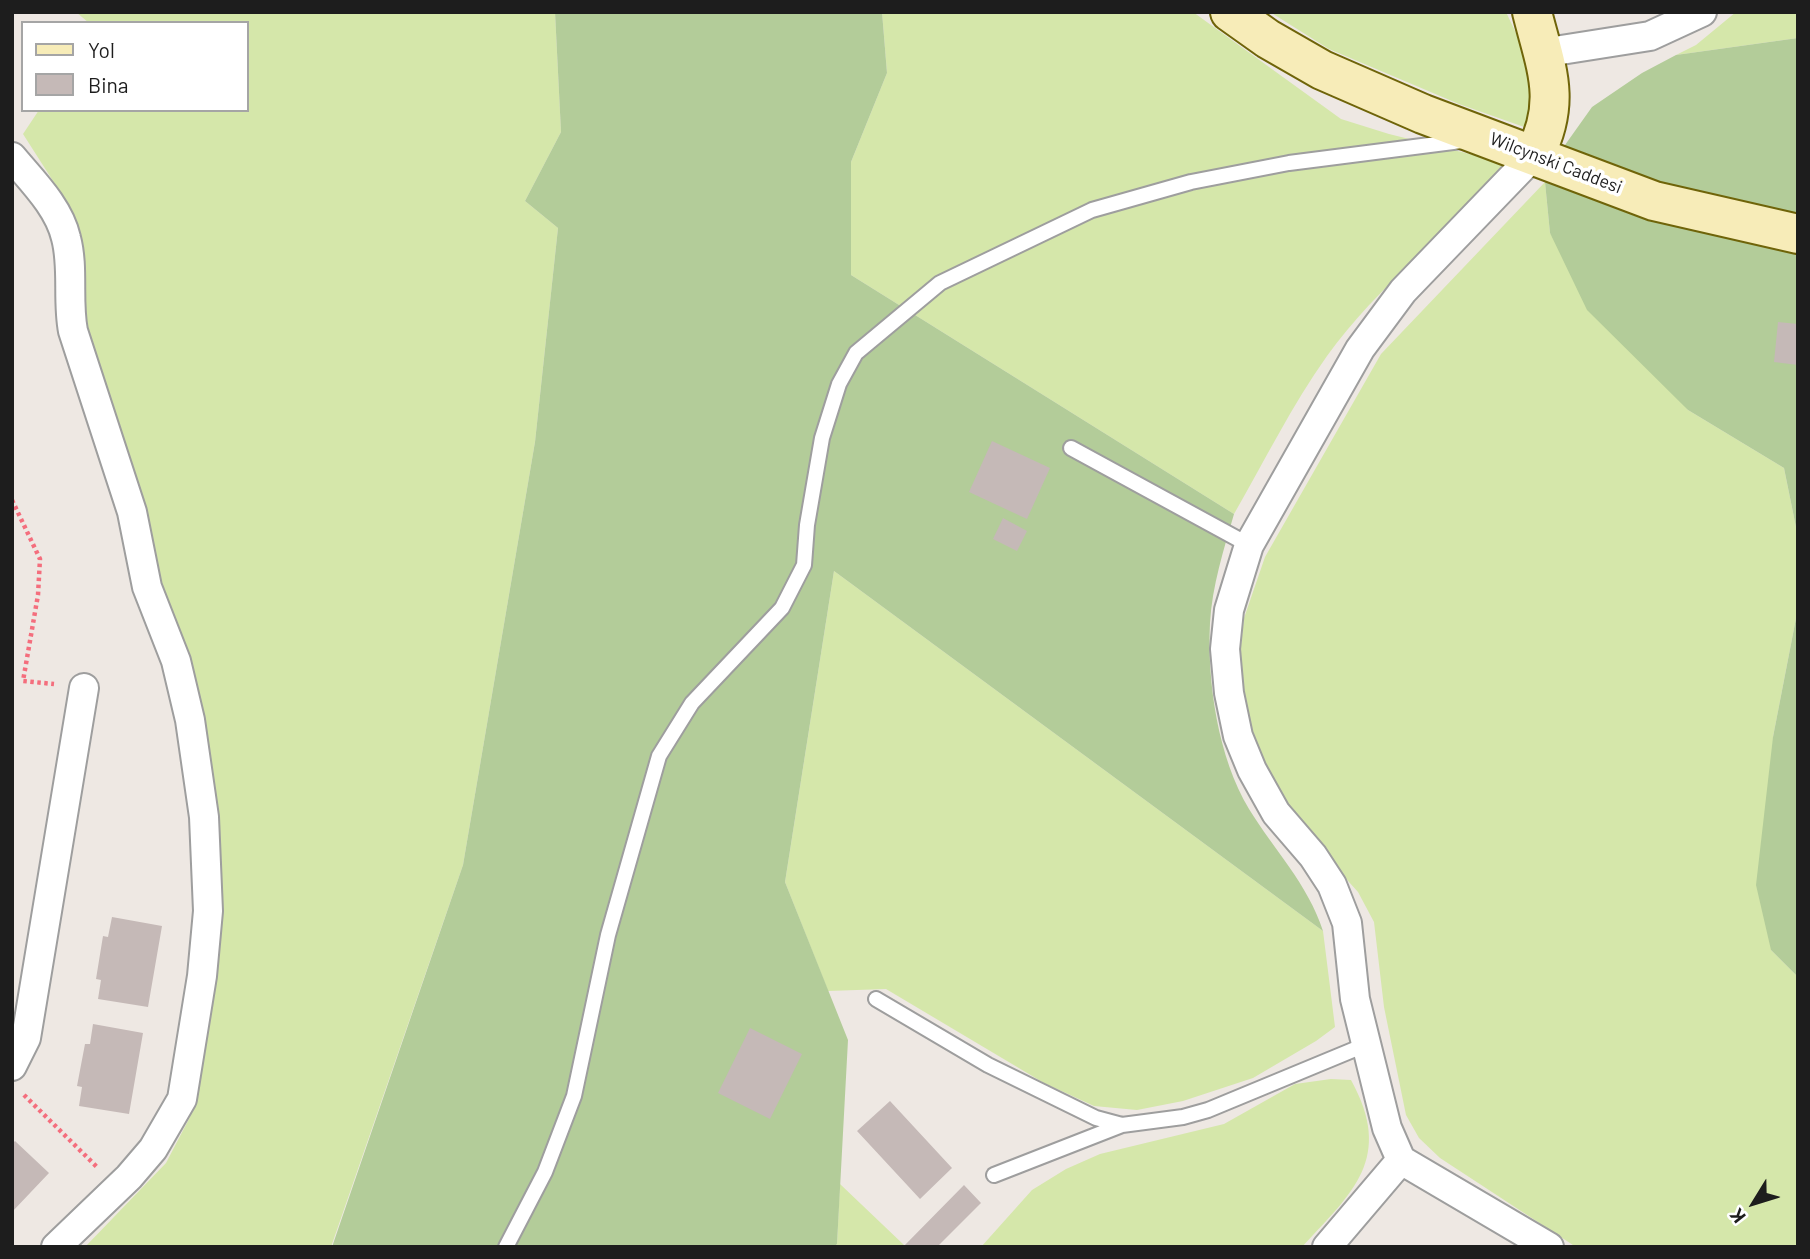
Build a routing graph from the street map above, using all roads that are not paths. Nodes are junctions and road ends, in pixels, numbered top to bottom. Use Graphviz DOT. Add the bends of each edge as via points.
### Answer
graph roads {
  1 [pos="1230,12"];
  2 [pos="1532,12"];
  3 [pos="1702,12"];
  4 [pos="1542,53"];
  5 [pos="1488,137"];
  6 [pos="1535,154"];
  7 [pos="12,157"];
  8 [pos="1798,234"];
  9 [pos="1071,448"];
  10 [pos="1249,545"];
  11 [pos="84,688"];
  12 [pos="876,999"];
  13 [pos="1365,1045"];
  14 [pos="12,1066"];
  15 [pos="1122,1125"];
  16 [pos="1401,1160"];
  17 [pos="994,1175"];
  18 [pos="56,1247"];
  19 [pos="506,1247"];
  20 [pos="1327,1247"];
  21 [pos="1549,1247"];
  1 -- 5 [label="main road, Wilcynski Caddesi" via="1322,70"];
  2 -- 4 [label="main road"];
  3 -- 4 [label="street" via="1650,36"];
  4 -- 6 [label="main road" via="1552,102 1547,129"];
  5 -- 6 [label="main road, Wilcynski Caddesi"];
  5 -- 19 [label="lane" via="1289,163 1191,182 1092,209 940,283 856,354 839,384 822,438 804,565 782,608 692,703 659,756 608,935 573,1096 545,1172"];
  6 -- 8 [label="main road, Wilcynski Caddesi" via="1654,201"];
  6 -- 10 [label="street" via="1380,318"];
  7 -- 18 [label="street" via="58,216 67,239 72,331 132,512 155,613 176,661 198,759 208,911 182,1098 153,1149"];
  9 -- 10 [label="lane"];
  10 -- 13 [label="street" via="1232,599 1225,649 1228,694 1238,736 1276,813 1332,885 1347,923"];
  11 -- 14 [label="street" via="26,1038"];
  12 -- 15 [label="lane" via="1075,1110"];
  13 -- 15 [label="lane" via="1208,1110"];
  13 -- 16 [label="street" via="1387,1128"];
  15 -- 17 [label="lane"];
  16 -- 20 [label="street"];
  16 -- 21 [label="street"];
}
